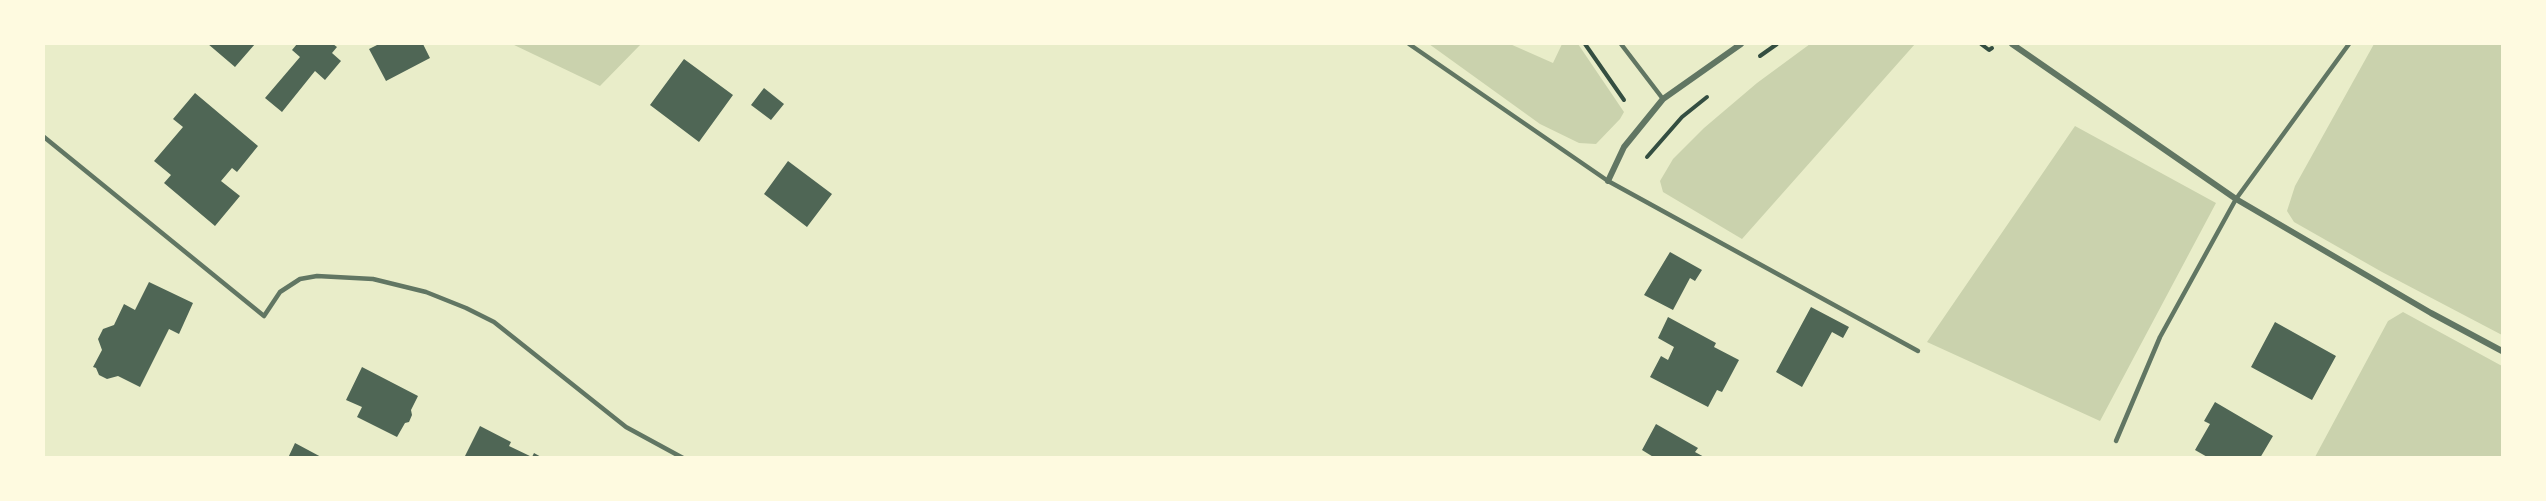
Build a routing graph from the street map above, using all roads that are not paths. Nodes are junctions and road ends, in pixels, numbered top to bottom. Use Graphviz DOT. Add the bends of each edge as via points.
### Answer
graph roads {
  1 [pos="1409,44"];
  2 [pos="1621,44"];
  3 [pos="1741,44"];
  4 [pos="2012,44"];
  5 [pos="2349,44"];
  6 [pos="1663,99"];
  7 [pos="44,137"];
  8 [pos="1608,182"];
  9 [pos="2236,200"];
  10 [pos="1918,351"];
  11 [pos="2502,351"];
  12 [pos="2116,441"];
  13 [pos="683,458"];
  1 -- 8 [label="lane"];
  2 -- 6 [label="lane"];
  3 -- 6 [label="street"];
  4 -- 9 [label="street"];
  5 -- 9 [label="lane"];
  6 -- 8 [label="street" via="1624,147"];
  7 -- 13 [label="lane" via="264,316 280,292 300,279 316,276 373,279 426,292 494,322 626,427"];
  8 -- 10 [label="lane"];
  9 -- 11 [label="street"];
  9 -- 12 [label="lane" via="2160,336"];
}
